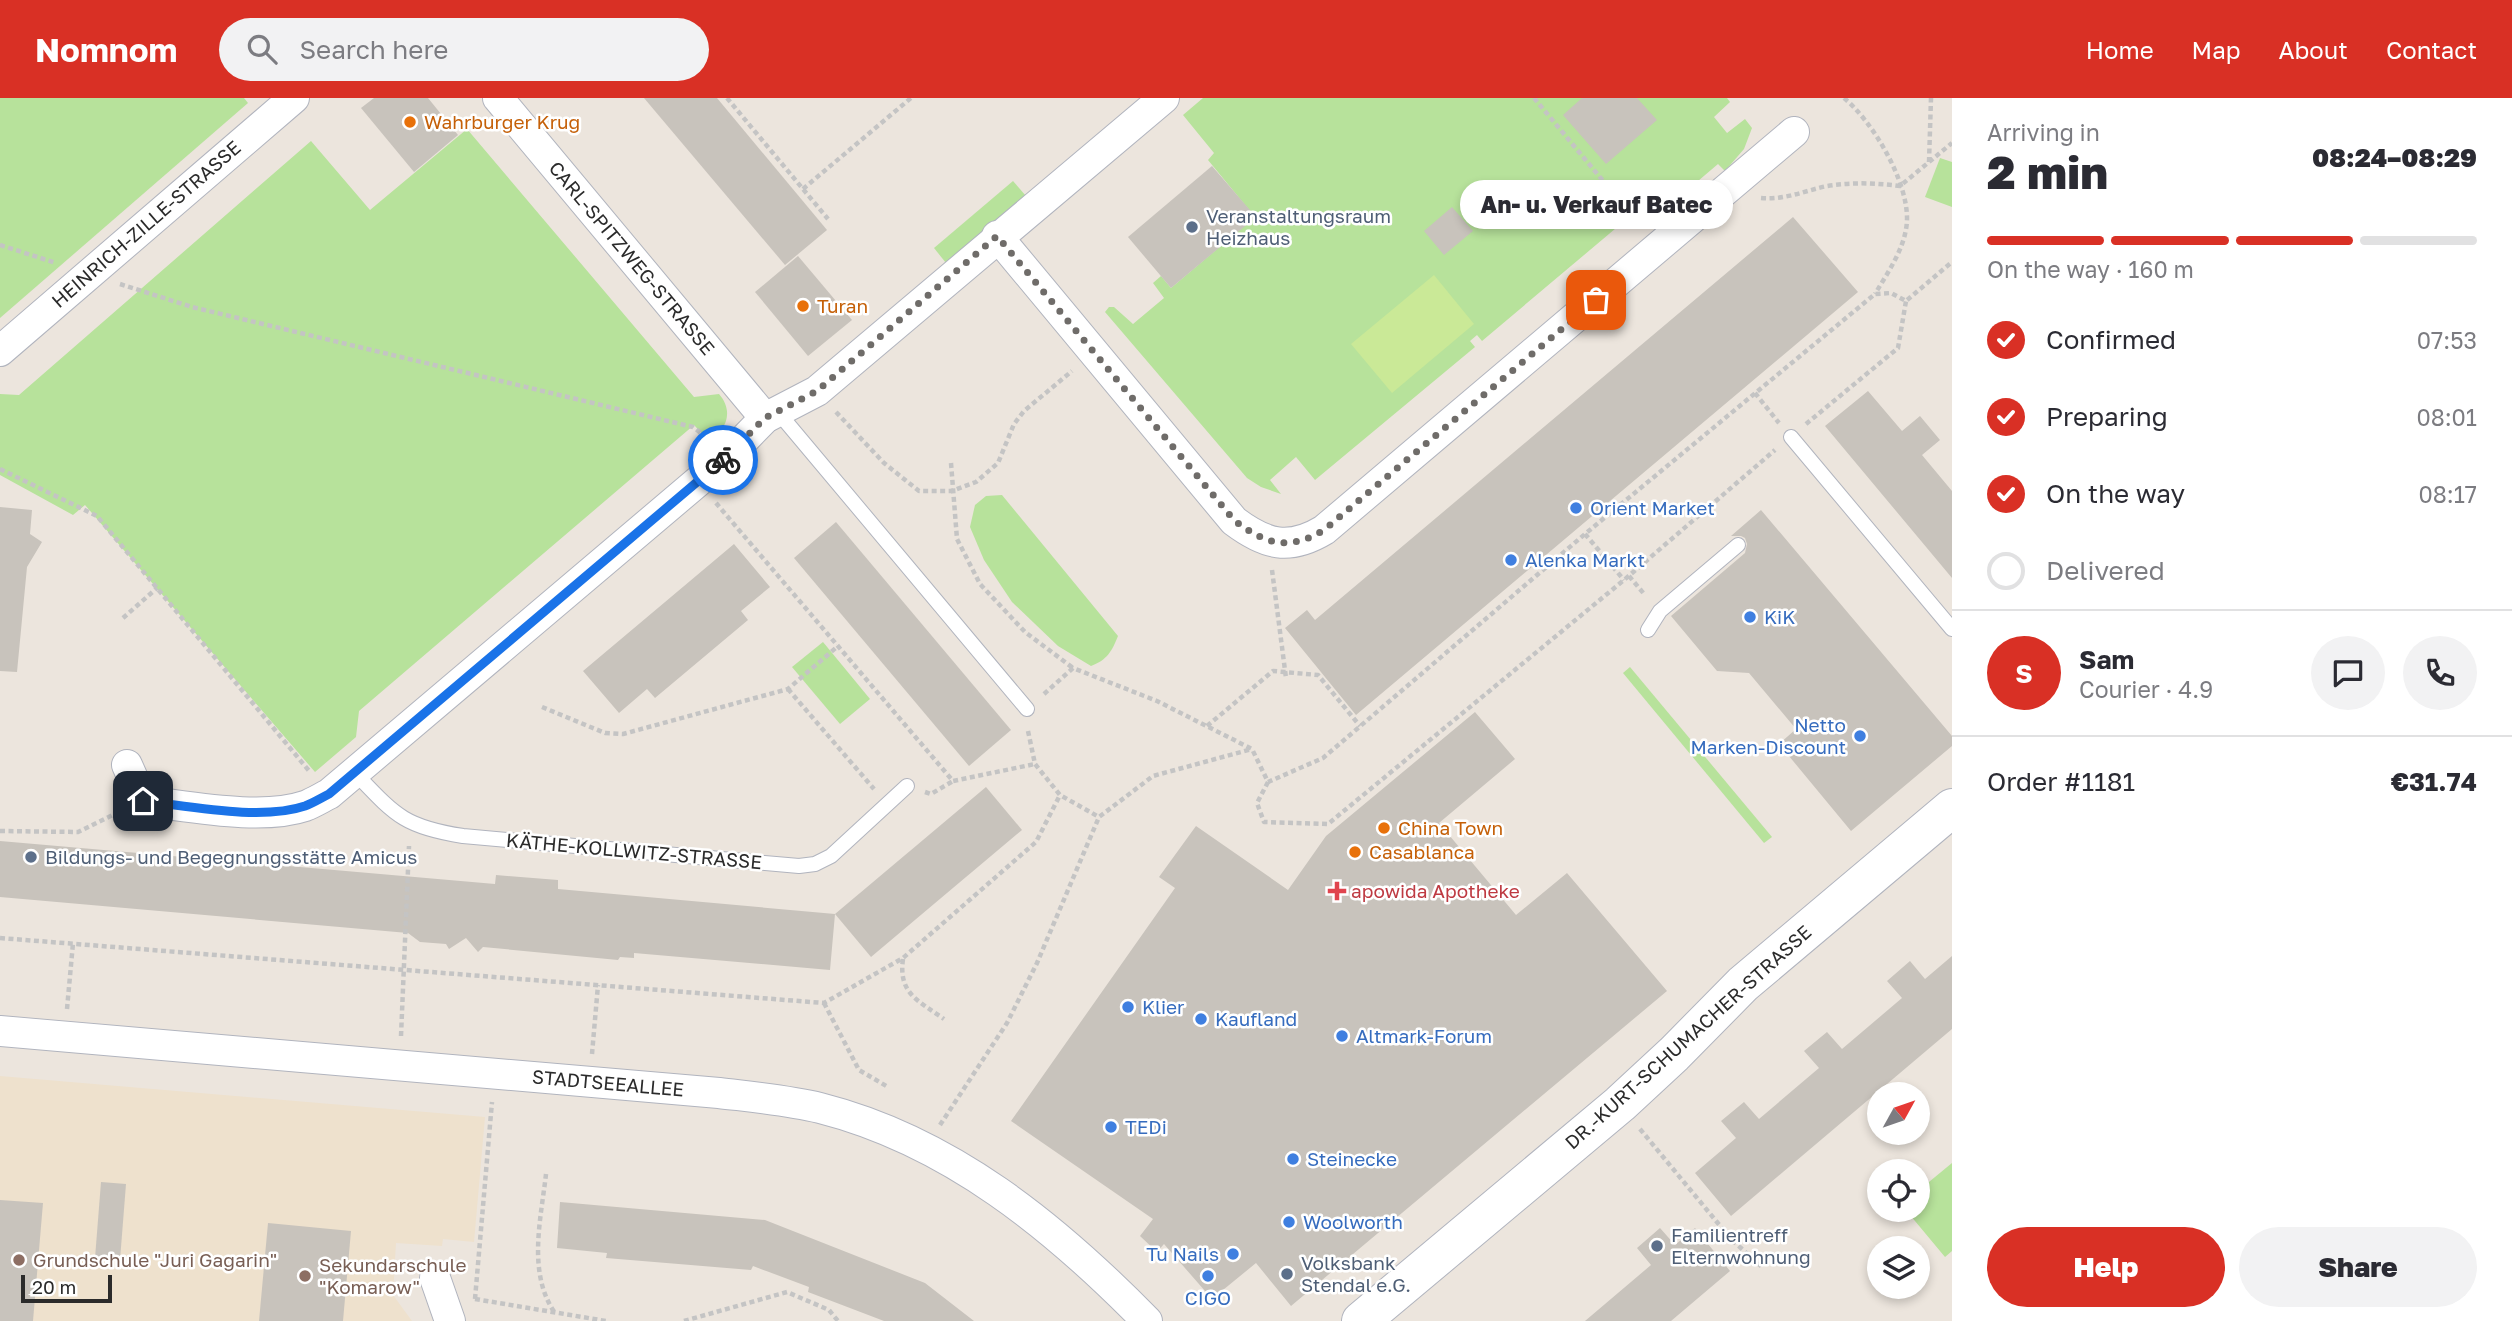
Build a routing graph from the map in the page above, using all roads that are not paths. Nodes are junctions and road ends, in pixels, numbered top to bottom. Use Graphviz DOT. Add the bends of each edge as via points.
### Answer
graph roads {
  1 [pos="294,98"];
  2 [pos="498,98"];
  3 [pos="1164,98"];
  4 [pos="1794,132"];
  5 [pos="997,236"];
  6 [pos="0,351"];
  7 [pos="771,414"];
  8 [pos="1791,437"];
  9 [pos="1738,545"];
  10 [pos="1952,629"];
  11 [pos="1648,630"];
  12 [pos="1027,709"];
  13 [pos="127,765"];
  14 [pos="355,773"];
  15 [pos="907,786"];
  16 [pos="1952,808"];
  17 [pos="0,1031"];
  18 [pos="435,1278"];
  19 [pos="460,1316"];
  20 [pos="1147,1321"];
  21 [pos="1361,1321"];
  1 -- 6 [label="street, HEINRICH-ZILLE-STRASSE"];
  2 -- 7 [label="street, CARL-SPITZWEG-STRASSE"];
  3 -- 5 [label="street"];
  4 -- 5 [label="street" via="1324,530 1289,544 1251,534 1234,520"];
  5 -- 7 [label="street" via="817,391"];
  7 -- 12 [label="lane"];
  7 -- 14 [label="street" via="729,456"];
  8 -- 10 [label="lane"];
  9 -- 11 [label="lane" via="1660,611"];
  13 -- 14 [label="street" via="143,801 227,811 305,806"];
  14 -- 15 [label="lane, KÄTHE-KOLLWITZ-STRASSE" via="388,808 410,824 434,832 799,866 831,856"];
  16 -- 21 [label="street, DR.-KURT-SCHUMACHER-STRASSE" via="1743,984 1619,1104"];
  17 -- 20 [label="street, STADTSEEALLEE" via="719,1093 817,1107 927,1147 1004,1195 1076,1252"];
  18 -- 19 [label="street"];
}
